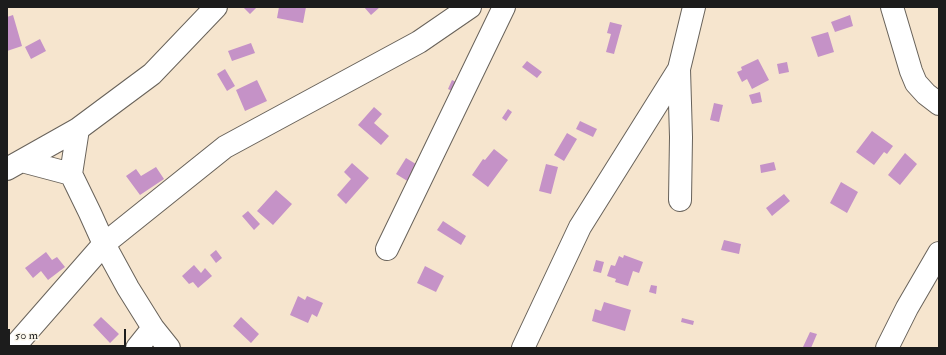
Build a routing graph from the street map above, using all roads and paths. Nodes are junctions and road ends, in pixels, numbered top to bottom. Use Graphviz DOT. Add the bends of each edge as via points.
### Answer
graph roads {
  1 [pos="216,7"];
  2 [pos="470,7"];
  3 [pos="504,7"];
  4 [pos="694,7"];
  5 [pos="892,7"];
  6 [pos="679,70"];
  7 [pos="939,104"];
  8 [pos="78,130"];
  9 [pos="14,165"];
  10 [pos="71,174"];
  11 [pos="680,200"];
  12 [pos="104,244"];
  13 [pos="387,249"];
  14 [pos="939,253"];
  15 [pos="153,328"];
  16 [pos="13,348"];
  17 [pos="137,348"];
  18 [pos="170,348"];
  19 [pos="523,348"];
  20 [pos="887,348"];
  1 -- 8 [label="street" via="152,74"];
  2 -- 12 [label="street" via="419,42 225,147"];
  3 -- 13 [label="street"];
  4 -- 6 [label="street"];
  5 -- 7 [label="street" via="916,83"];
  6 -- 11 [label="street"];
  6 -- 19 [label="street" via="580,227"];
  8 -- 9 [label="street"];
  8 -- 10 [label="street"];
  9 -- 10 [label="street"];
  10 -- 12 [label="street"];
  12 -- 15 [label="street"];
  12 -- 16 [label="street"];
  14 -- 20 [label="street"];
  15 -- 17 [label="street"];
  15 -- 18 [label="street"];
}
